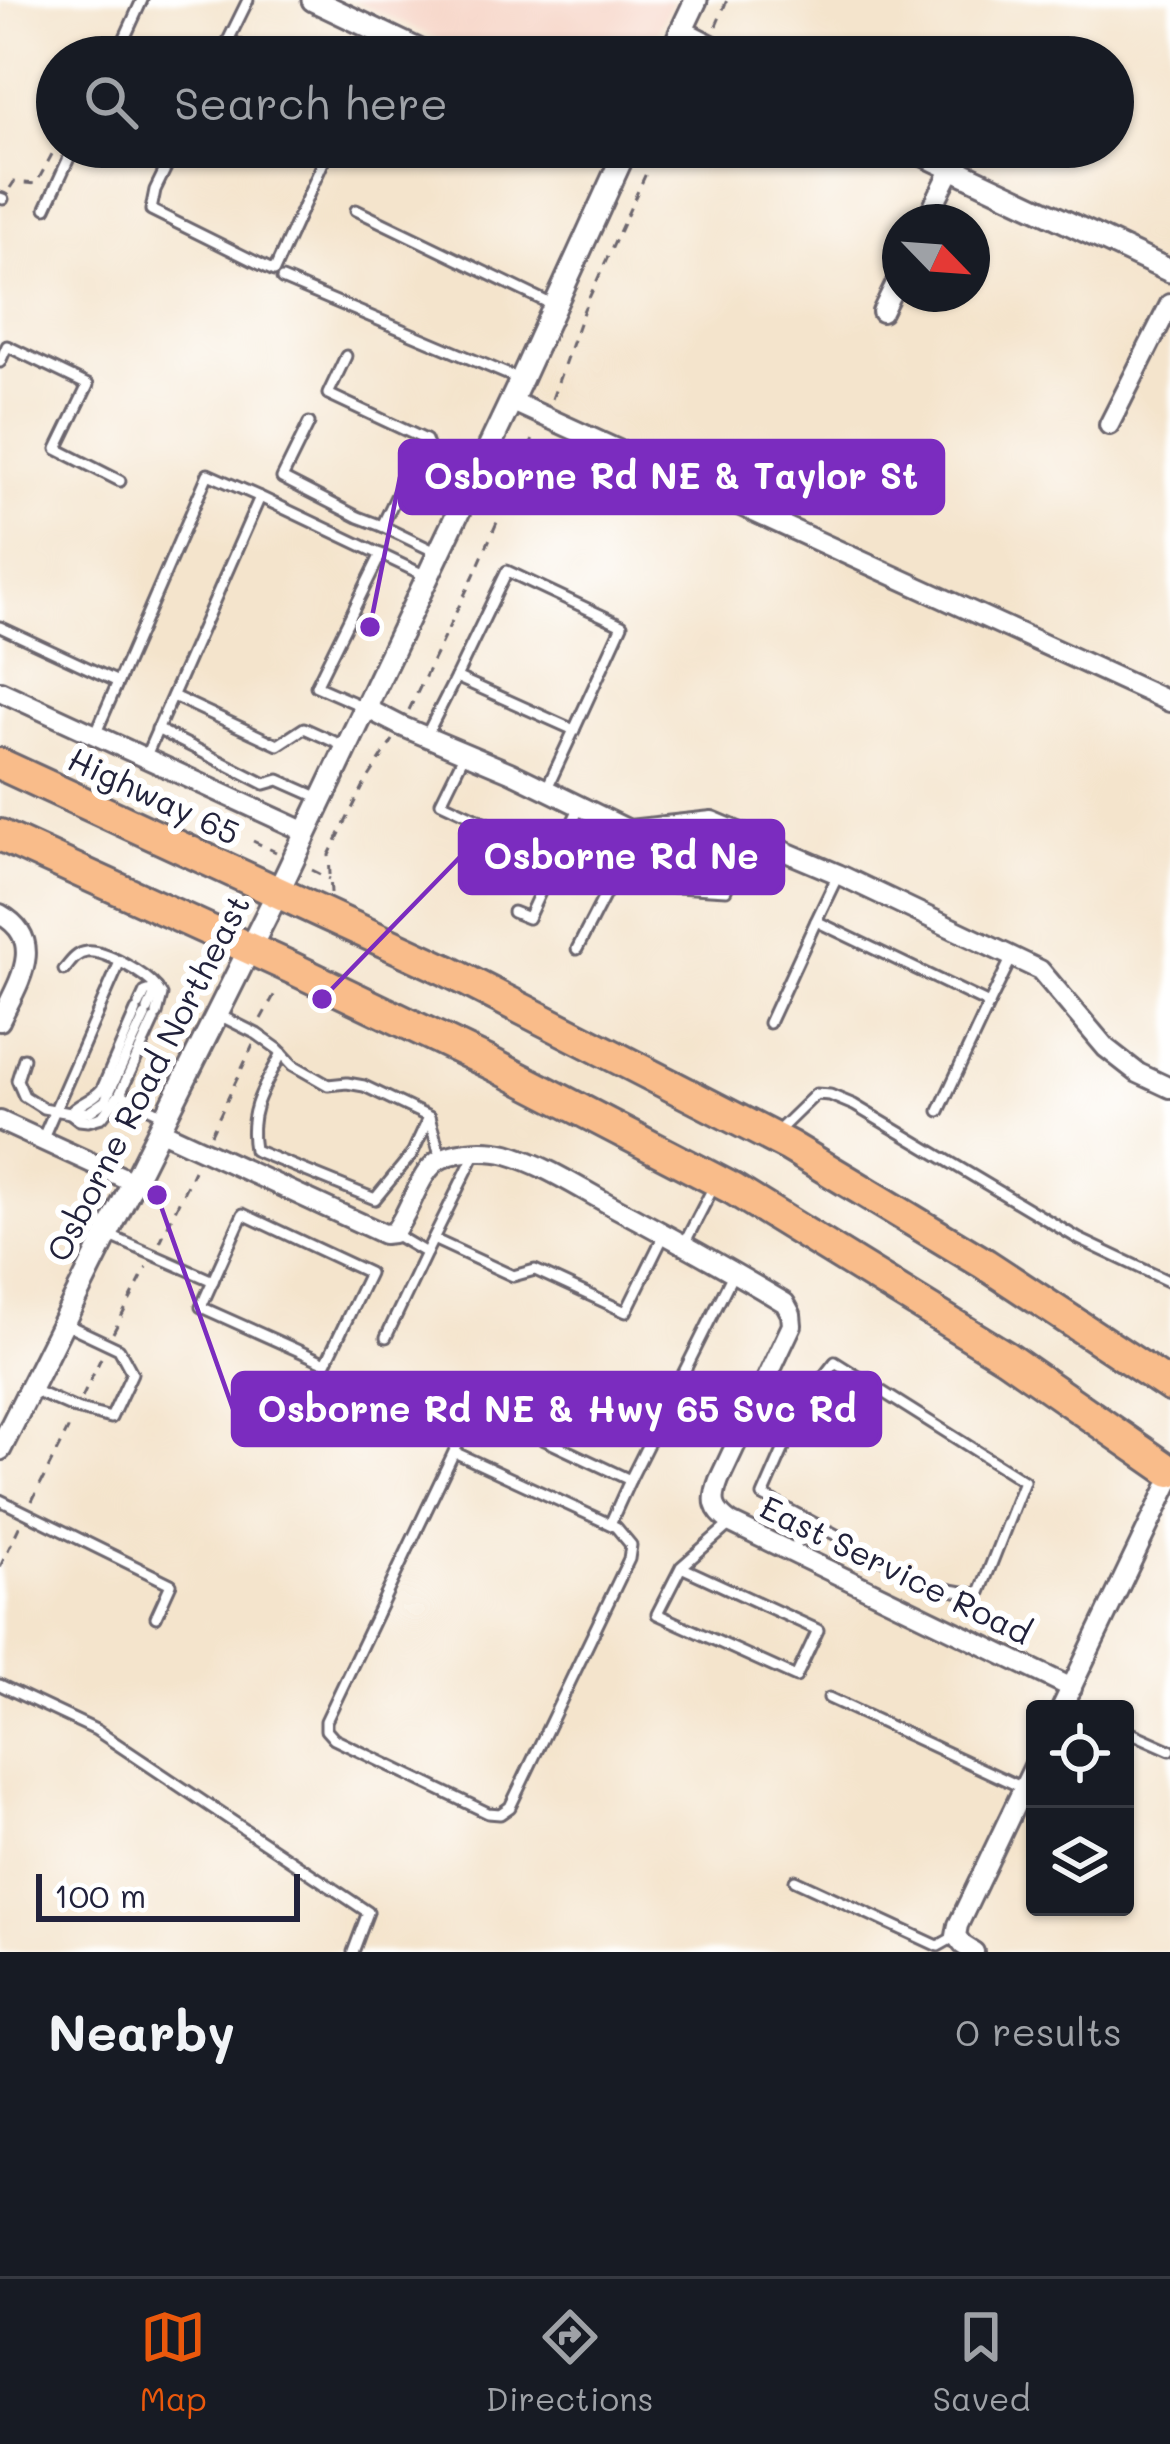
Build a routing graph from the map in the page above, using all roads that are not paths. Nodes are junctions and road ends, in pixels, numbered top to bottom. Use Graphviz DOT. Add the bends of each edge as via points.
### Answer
graph roads {
  1 [pos="142,0"];
  2 [pos="248,0"];
  3 [pos="313,0"];
  4 [pos="696,0"];
  5 [pos="681,31"];
  6 [pos="383,32"];
  7 [pos="126,36"];
  8 [pos="231,36"];
  9 [pos="381,36"];
  10 [pos="391,36"];
  11 [pos="679,36"];
  12 [pos="691,36"];
  13 [pos="64,168"];
  14 [pos="166,168"];
  15 [pos="321,168"];
  16 [pos="615,168"];
  17 [pos="947,168"];
  18 [pos="951,170"];
  19 [pos="935,204"];
  20 [pos="46,208"];
  21 [pos="356,209"];
  22 [pos="1168,264"];
  23 [pos="282,279"];
  24 [pos="1170,304"];
  25 [pos="555,306"];
  26 [pos="346,356"];
  27 [pos="0,362"];
  28 [pos="516,391"];
  29 [pos="309,423"];
  30 [pos="1109,425"];
  31 [pos="474,479"];
  32 [pos="120,481"];
  33 [pos="260,497"];
  34 [pos="459,509"];
  35 [pos="382,526"];
  36 [pos="438,553"];
  37 [pos="381,554"];
  38 [pos="427,576"];
  39 [pos="0,627"];
  40 [pos="456,676"];
  41 [pos="118,682"];
  42 [pos="0,691"];
  43 [pos="173,696"];
  44 [pos="1170,703"];
  45 [pos="364,707"];
  46 [pos="157,729"];
  47 [pos="574,730"];
  48 [pos="95,735"];
  49 [pos="426,736"];
  50 [pos="346,747"];
  51 [pos="465,753"];
  52 [pos="145,758"];
  53 [pos="222,761"];
  54 [pos="0,764"];
  55 [pos="258,780"];
  56 [pos="209,787"];
  57 [pos="546,790"];
  58 [pos="322,799"];
  59 [pos="246,804"];
  60 [pos="580,806"];
  61 [pos="629,830"];
  62 [pos="306,832"];
  63 [pos="0,835"];
  64 [pos="747,836"];
  65 [pos="557,856"];
  66 [pos="838,874"];
  67 [pos="611,883"];
  68 [pos="277,894"];
  69 [pos="513,912"];
  70 [pos="0,914"];
  71 [pos="816,921"];
  72 [pos="250,948"];
  73 [pos="577,950"];
  74 [pos="1012,957"];
  75 [pos="120,962"];
  76 [pos="64,970"];
  77 [pos="989,1004"];
  78 [pos="1,1012"];
  79 [pos="147,1013"];
  80 [pos="217,1014"];
  81 [pos="769,1023"];
  82 [pos="282,1053"];
  83 [pos="24,1058"];
  84 [pos="1170,1088"];
  85 [pos="120,1094"];
  86 [pos="55,1110"];
  87 [pos="939,1111"];
  88 [pos="70,1113"];
  89 [pos="429,1117"];
  90 [pos="0,1121"];
  91 [pos="162,1123"];
  92 [pos="772,1138"];
  93 [pos="41,1142"];
  94 [pos="476,1152"];
  95 [pos="441,1158"];
  96 [pos="284,1161"];
  97 [pos="717,1181"];
  98 [pos="134,1182"];
  99 [pos="273,1183"];
  100 [pos="393,1233"];
  101 [pos="665,1233"];
  102 [pos="107,1234"];
  103 [pos="433,1239"];
  104 [pos="684,1244"];
  105 [pos="426,1253"];
  106 [pos="734,1272"];
  107 [pos="213,1281"];
  108 [pos="1170,1282"];
  109 [pos="63,1323"];
  110 [pos="386,1337"];
  111 [pos="765,1382"];
  112 [pos="1170,1386"];
  113 [pos="30,1389"];
  114 [pos="805,1400"];
  115 [pos="0,1449"];
  116 [pos="454,1452"];
  117 [pos="1170,1471"];
  118 [pos="630,1480"];
  119 [pos="1170,1481"];
  120 [pos="0,1500"];
  121 [pos="808,1520"];
  122 [pos="731,1523"];
  123 [pos="610,1524"];
  124 [pos="792,1554"];
  125 [pos="681,1567"];
  126 [pos="934,1587"];
  127 [pos="919,1613"];
  128 [pos="156,1617"];
  129 [pos="0,1685"];
  130 [pos="829,1698"];
  131 [pos="1066,1700"];
  132 [pos="1070,1700"];
  133 [pos="1134,1734"];
  134 [pos="1170,1750"];
  135 [pos="1026,1782"];
  136 [pos="1023,1788"];
  137 [pos="795,1880"];
  138 [pos="963,1946"];
  139 [pos="353,1952"];
  1 -- 7 [label="lane"];
  2 -- 8 [label="lane"];
  3 -- 6 [label="street"];
  4 -- 5 [label="street"];
  5 -- 11 [label="street"];
  5 -- 12 [label="street"];
  6 -- 9 [label="lane"];
  6 -- 10 [label="street"];
  13 -- 20 [label="lane"];
  14 -- 15 [label="lane" via="152,210 274,271"];
  16 -- 25 [label="street, Osborne Road Northeast"];
  17 -- 18 [label="street"];
  18 -- 19 [label="street"];
  18 -- 22 [label="street"];
  21 -- 25 [label="lane"];
  23 -- 28 [label="lane"];
  24 -- 30 [label="street"];
  25 -- 28 [label="street, Osborne Road Northeast"];
  26 -- 31 [label="lane" via="328,394 426,440 434,460"];
  27 -- 32 [label="lane" via="8,346 88,385 57,449"];
  28 -- 31 [label="street, Osborne Road Northeast"];
  28 -- 44 [label="street" via="545,415"];
  29 -- 35 [label="lane" via="282,478"];
  31 -- 34 [label="street, Osborne Road Northeast"];
  33 -- 37 [label="lane"];
  33 -- 41 [label="lane" via="208,474"];
  33 -- 43 [label="lane"];
  34 -- 35 [label="lane" via="403,482"];
  34 -- 36 [label="street, Osborne Road Northeast"];
  35 -- 36 [label="lane"];
  36 -- 38 [label="street, Osborne Road Northeast"];
  37 -- 38 [label="lane"];
  37 -- 45 [label="lane" via="316,686"];
  38 -- 45 [label="street, Osborne Road Northeast"];
  39 -- 41 [label="lane"];
  40 -- 47 [label="lane"];
  40 -- 47 [label="lane" via="507,571 622,625"];
  40 -- 49 [label="lane"];
  41 -- 48 [label="lane"];
  42 -- 48 [label="street"];
  43 -- 46 [label="lane"];
  43 -- 50 [label="lane" via="278,745 304,728"];
  45 -- 49 [label="street"];
  45 -- 50 [label="street, Osborne Road Northeast"];
  46 -- 52 [label="lane"];
  46 -- 53 [label="lane"];
  47 -- 57 [label="lane"];
  48 -- 52 [label="street"];
  49 -- 51 [label="street"];
  50 -- 58 [label="street, Osborne Road Northeast"];
  51 -- 57 [label="street"];
  51 -- 65 [label="lane" via="441,802"];
  52 -- 56 [label="street"];
  53 -- 55 [label="lane"];
  53 -- 56 [label="lane"];
  54 -- 68 [label="highway, Highway 65"];
  55 -- 58 [label="lane"];
  55 -- 59 [label="lane"];
  56 -- 59 [label="street"];
  57 -- 60 [label="street"];
  58 -- 62 [label="street, Osborne Road Northeast"];
  59 -- 62 [label="street"];
  60 -- 61 [label="street"];
  60 -- 65 [label="lane"];
  61 -- 64 [label="street" via="712,821"];
  61 -- 67 [label="lane"];
  62 -- 68 [label="street, Osborne Road Northeast"];
  63 -- 72 [label="highway"];
  64 -- 66 [label="street"];
  64 -- 67 [label="lane" via="726,890"];
  65 -- 69 [label="lane" via="528,918"];
  66 -- 71 [label="lane"];
  66 -- 74 [label="street"];
  67 -- 73 [label="lane"];
  68 -- 72 [label="street, Osborne Road Northeast"];
  68 -- 92 [label="highway, Highway 65" via="446,970"];
  70 -- 78 [label="street" via="16,923 27,954"];
  71 -- 77 [label="lane"];
  71 -- 81 [label="lane"];
  72 -- 80 [label="street, Osborne Road Northeast"];
  72 -- 97 [label="highway"];
  74 -- 77 [label="lane"];
  74 -- 84 [label="street" via="1040,970 1106,1048"];
  75 -- 76 [label="lane" via="83,952"];
  75 -- 79 [label="lane" via="157,988"];
  75 -- 86 [label="lane"];
  77 -- 87 [label="lane"];
  79 -- 85 [label="lane"];
  79 -- 88 [label="lane" via="105,1101"];
  80 -- 82 [label="lane"];
  80 -- 91 [label="street, Osborne Road Northeast"];
  82 -- 89 [label="lane" via="328,1085 364,1086"];
  82 -- 96 [label="lane" via="250,1124 254,1150"];
  83 -- 86 [label="lane" via="20,1090"];
  85 -- 88 [label="lane" via="102,1117"];
  85 -- 91 [label="lane"];
  86 -- 88 [label="lane"];
  86 -- 93 [label="lane"];
  89 -- 95 [label="lane"];
  89 -- 96 [label="lane" via="412,1154 375,1199"];
  90 -- 93 [label="street"];
  91 -- 98 [label="street, Osborne Road Northeast"];
  91 -- 99 [label="street"];
  92 -- 108 [label="lane" via="816,1094 830,1095 1079,1239"];
  92 -- 112 [label="highway, Highway 65"];
  93 -- 98 [label="street"];
  94 -- 95 [label="street, East Service Road"];
  94 -- 101 [label="street, East Service Road" via="530,1163"];
  94 -- 103 [label="lane"];
  95 -- 100 [label="street"];
  96 -- 99 [label="lane"];
  97 -- 104 [label="lane"];
  97 -- 117 [label="highway" via="986,1345"];
  98 -- 102 [label="street, Osborne Road Northeast"];
  99 -- 100 [label="street"];
  100 -- 105 [label="lane"];
  101 -- 103 [label="lane" via="626,1312 535,1270 513,1276"];
  101 -- 104 [label="street, East Service Road"];
  102 -- 107 [label="lane"];
  102 -- 109 [label="street, Osborne Road Northeast"];
  103 -- 105 [label="lane"];
  104 -- 106 [label="street, East Service Road"];
  105 -- 110 [label="lane"];
  106 -- 111 [label="street, East Service Road" via="791,1314"];
  106 -- 118 [label="lane"];
  107 -- 107 [label="lane" via="243,1214 369,1273 326,1364 201,1307"];
  109 -- 113 [label="street, Osborne Road Northeast"];
  109 -- 113 [label="lane" via="118,1349 132,1373 118,1403 110,1418"];
  111 -- 114 [label="lane"];
  111 -- 122 [label="street, East Service Road" via="713,1496"];
  113 -- 115 [label="street, Osborne Road Northeast"];
  114 -- 121 [label="lane" via="763,1496"];
  114 -- 126 [label="lane" via="835,1362 1024,1481 979,1595"];
  116 -- 118 [label="lane" via="482,1415"];
  116 -- 123 [label="lane"];
  116 -- 123 [label="lane" via="326,1730 488,1813 510,1807 629,1559 631,1545"];
  118 -- 123 [label="lane"];
  119 -- 132 [label="street"];
  120 -- 128 [label="lane" via="171,1584"];
  121 -- 124 [label="lane"];
  121 -- 126 [label="lane"];
  122 -- 124 [label="street, East Service Road"];
  122 -- 125 [label="lane"];
  124 -- 127 [label="street, East Service Road"];
  125 -- 125 [label="lane" via="657,1614 796,1677 818,1630"];
  126 -- 127 [label="lane"];
  127 -- 131 [label="street, East Service Road"];
  129 -- 139 [label="lane" via="96,1730 368,1912"];
  130 -- 136 [label="lane"];
  133 -- 134 [label="lane"];
  135 -- 136 [label="street"];
  136 -- 138 [label="street" via="958,1925"];
  137 -- 138 [label="lane" via="938,1946"];
}
